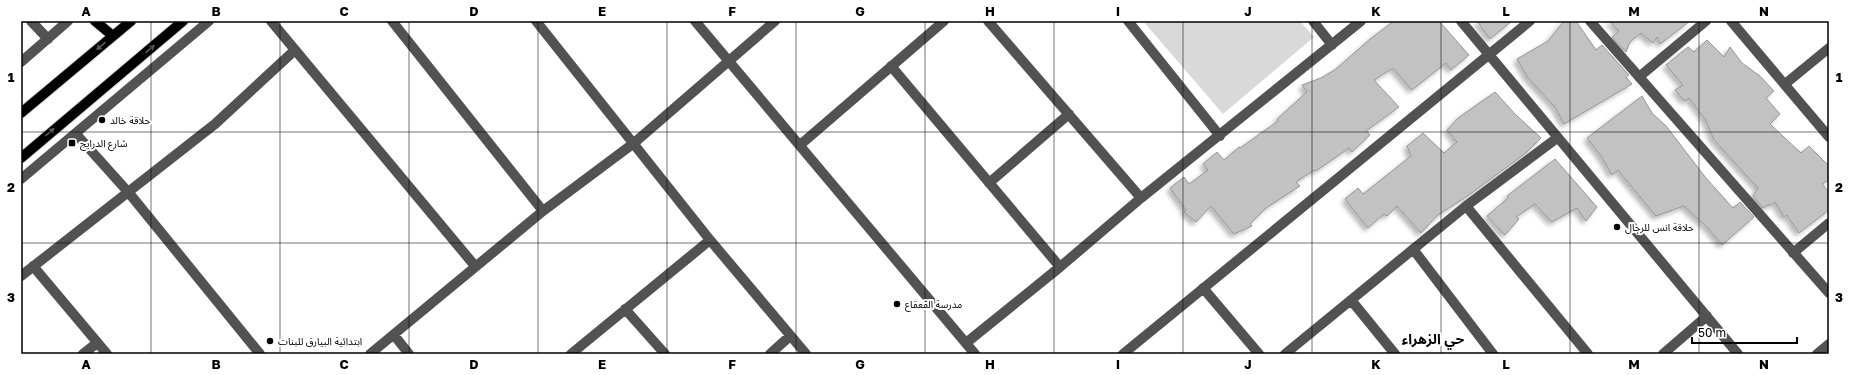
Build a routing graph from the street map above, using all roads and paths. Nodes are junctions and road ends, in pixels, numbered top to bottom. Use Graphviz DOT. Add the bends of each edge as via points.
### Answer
graph roads {
  1 [pos="31,21"];
  2 [pos="68,21"];
  3 [pos="95,21"];
  4 [pos="131,21"];
  5 [pos="183,21"];
  6 [pos="209,21"];
  7 [pos="271,21"];
  8 [pos="392,21"];
  9 [pos="536,21"];
  10 [pos="695,21"];
  11 [pos="775,21"];
  12 [pos="944,21"];
  13 [pos="988,21"];
  14 [pos="1128,21"];
  15 [pos="1313,21"];
  16 [pos="1361,21"];
  17 [pos="1461,21"];
  18 [pos="1530,21"];
  19 [pos="1590,21"];
  20 [pos="1706,21"];
  21 [pos="1731,21"];
  22 [pos="113,36"];
  23 [pos="48,39"];
  24 [pos="1332,45"];
  25 [pos="1829,48"];
  26 [pos="294,50"];
  27 [pos="1489,56"];
  28 [pos="21,62"];
  29 [pos="728,62"];
  30 [pos="891,66"];
  31 [pos="1640,77"];
  32 [pos="1785,84"];
  33 [pos="21,113"];
  34 [pos="1069,114"];
  35 [pos="76,134"];
  36 [pos="1220,136"];
  37 [pos="1829,137"];
  38 [pos="1557,138"];
  39 [pos="634,143"];
  40 [pos="800,144"];
  41 [pos="21,158"];
  42 [pos="21,179"];
  43 [pos="990,183"];
  44 [pos="129,193"];
  45 [pos="1141,198"];
  46 [pos="1466,206"];
  47 [pos="543,211"];
  48 [pos="1829,223"];
  49 [pos="710,240"];
  50 [pos="1413,249"];
  51 [pos="1793,253"];
  52 [pos="33,266"];
  53 [pos="475,266"];
  54 [pos="1060,267"];
  55 [pos="21,276"];
  56 [pos="1203,288"];
  57 [pos="1829,293"];
  58 [pos="1351,300"];
  59 [pos="625,309"];
  60 [pos="1707,316"];
  61 [pos="394,335"];
  62 [pos="790,336"];
  63 [pos="98,343"];
  64 [pos="966,343"];
  65 [pos="1829,344"];
  66 [pos="83,354"];
  67 [pos="107,354"];
  68 [pos="260,354"];
  69 [pos="370,354"];
  70 [pos="409,354"];
  71 [pos="571,354"];
  72 [pos="665,354"];
  73 [pos="770,354"];
  74 [pos="806,354"];
  75 [pos="975,354"];
  76 [pos="1125,354"];
  77 [pos="1259,354"];
  78 [pos="1286,354"];
  79 [pos="1395,354"];
  80 [pos="1493,354"];
  81 [pos="1588,354"];
  82 [pos="1663,354"];
  83 [pos="1738,354"];
  84 [pos="1817,354"];
  1 -- 23 [label="street"];
  2 -- 23 [label="street"];
  3 -- 22 [label="main road"];
  4 -- 22 [label="main road"];
  41 -- 5 [label="main road, one-way"];
  6 -- 35 [label="street"];
  7 -- 26 [label="street"];
  8 -- 47 [label="street"];
  9 -- 39 [label="street"];
  10 -- 29 [label="street"];
  11 -- 29 [label="street"];
  12 -- 30 [label="street"];
  13 -- 34 [label="street"];
  14 -- 36 [label="street"];
  15 -- 24 [label="street"];
  16 -- 24 [label="street"];
  17 -- 27 [label="street"];
  18 -- 27 [label="street"];
  19 -- 31 [label="street"];
  20 -- 31 [label="street"];
  21 -- 32 [label="street"];
  22 -- 33 [label="main road, one-way"];
  23 -- 28 [label="street"];
  24 -- 36 [label="street"];
  25 -- 32 [label="street"];
  26 -- 44 [label="street" via="215,124"];
  26 -- 53 [label="street"];
  27 -- 38 [label="street"];
  27 -- 56 [label="street"];
  29 -- 39 [label="street"];
  29 -- 40 [label="street"];
  30 -- 40 [label="street"];
  30 -- 43 [label="street"];
  31 -- 51 [label="street"];
  32 -- 37 [label="street"];
  34 -- 43 [label="street"];
  34 -- 45 [label="street"];
  35 -- 42 [label="street"];
  35 -- 44 [label="street"];
  36 -- 45 [label="street"];
  38 -- 46 [label="street"];
  38 -- 60 [label="street"];
  39 -- 47 [label="street"];
  39 -- 49 [label="street"];
  40 -- 64 [label="street"];
  43 -- 54 [label="street"];
  44 -- 52 [label="street"];
  44 -- 68 [label="street"];
  45 -- 54 [label="street"];
  46 -- 50 [label="street"];
  46 -- 81 [label="street"];
  47 -- 53 [label="street"];
  48 -- 51 [label="street"];
  49 -- 59 [label="street"];
  49 -- 62 [label="street"];
  50 -- 58 [label="street"];
  50 -- 80 [label="street"];
  51 -- 57 [label="street"];
  52 -- 55 [label="street"];
  52 -- 63 [label="street"];
  53 -- 61 [label="street"];
  54 -- 64 [label="street"];
  56 -- 76 [label="street"];
  56 -- 77 [label="street"];
  58 -- 78 [label="street"];
  58 -- 79 [label="street"];
  59 -- 71 [label="street"];
  59 -- 72 [label="street"];
  60 -- 82 [label="street"];
  60 -- 83 [label="street"];
  61 -- 69 [label="street"];
  61 -- 70 [label="street"];
  62 -- 73 [label="street"];
  62 -- 74 [label="street"];
  63 -- 66 [label="street"];
  63 -- 67 [label="street"];
  64 -- 75 [label="street"];
  65 -- 84 [label="street"];
}
